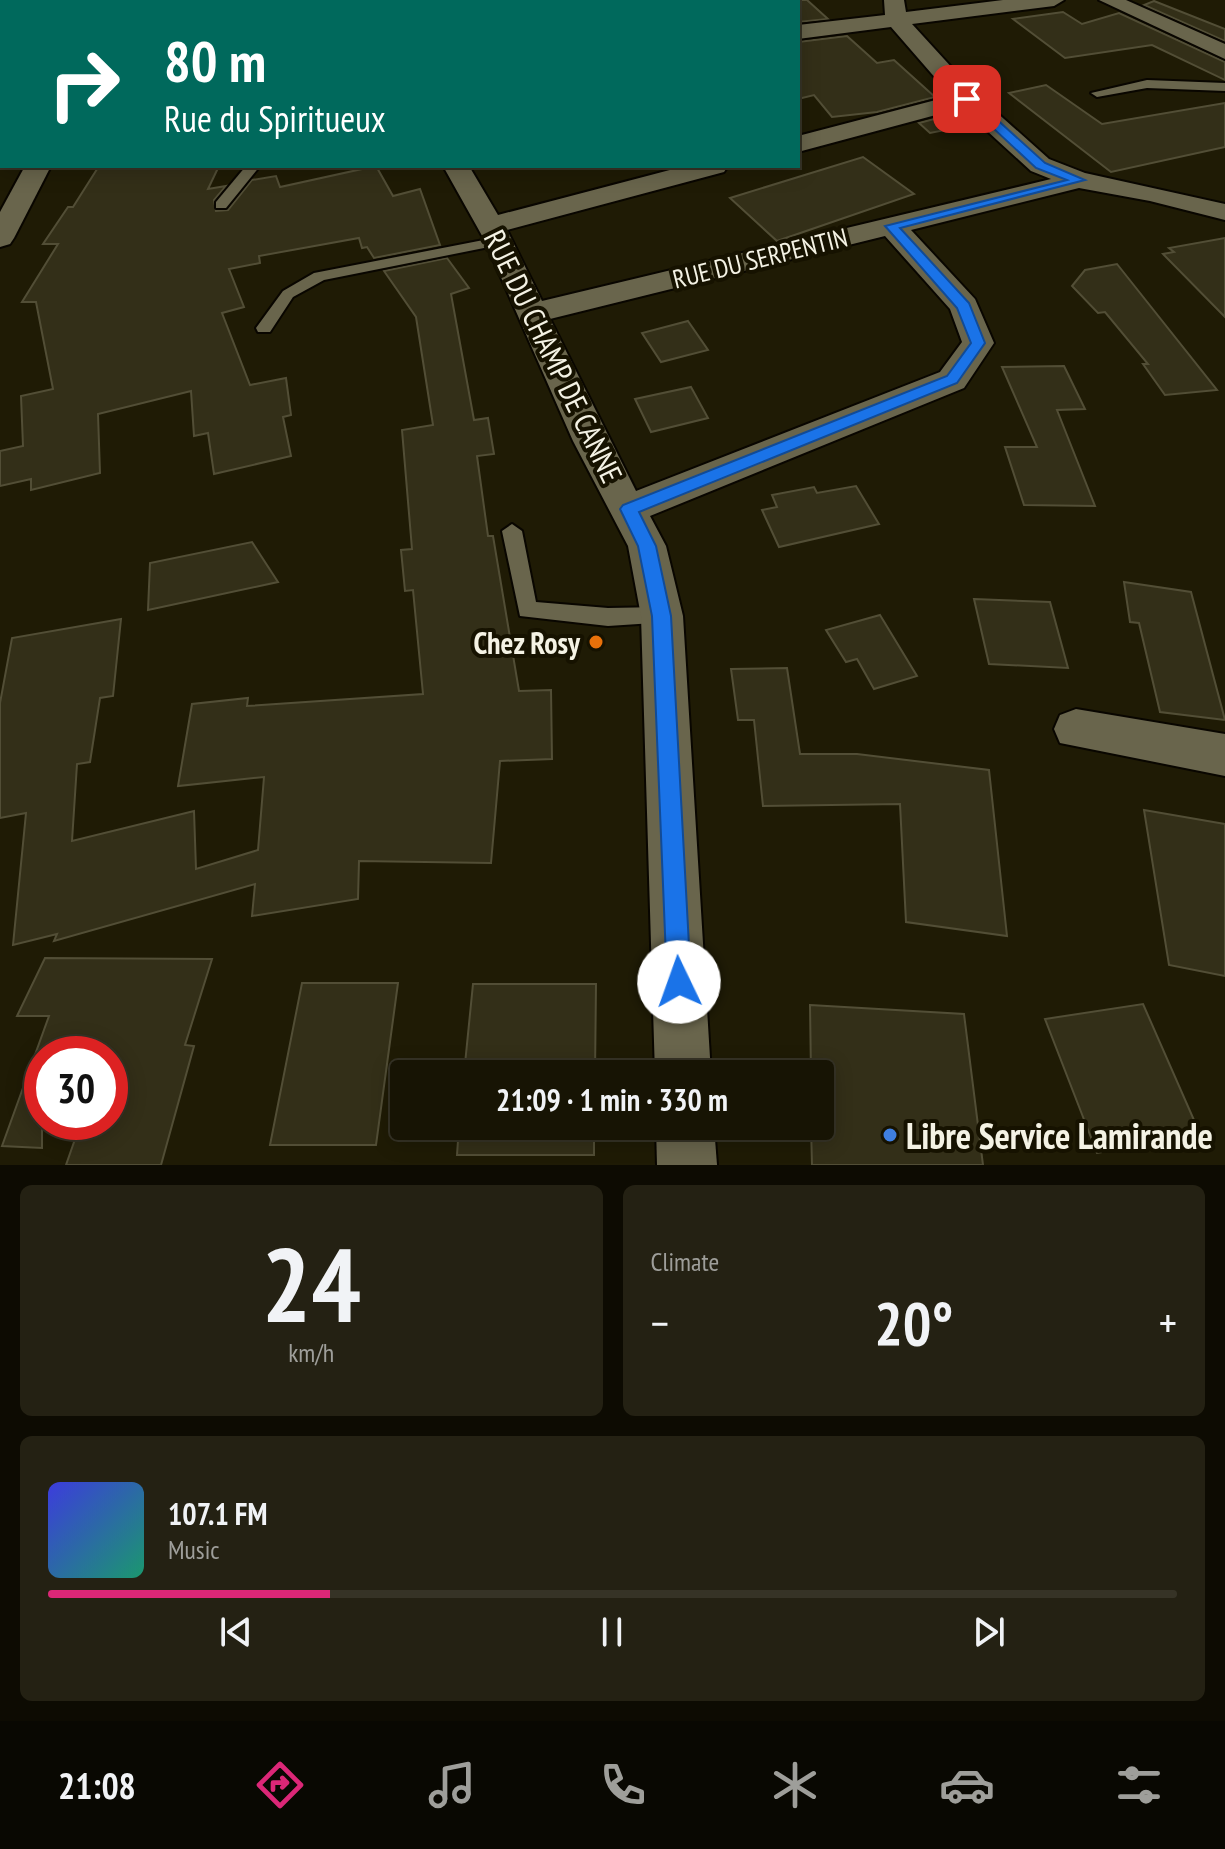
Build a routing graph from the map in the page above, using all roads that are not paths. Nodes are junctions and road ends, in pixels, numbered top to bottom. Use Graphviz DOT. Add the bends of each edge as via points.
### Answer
graph roads {
  1 [pos="1054,0"];
  2 [pos="1109,0"];
  3 [pos="892,5"];
  4 [pos="800,31"];
  5 [pos="1225,52"];
  6 [pos="1225,87"];
  7 [pos="1097,93"];
  8 [pos="967,99"];
  9 [pos="800,143"];
  10 [pos="37,168"];
  11 [pos="251,168"];
  12 [pos="457,168"];
  13 [pos="709,168"];
  14 [pos="1079,180"];
  15 [pos="221,205"];
  16 [pos="1225,212"];
  17 [pos="892,226"];
  18 [pos="495,234"];
  19 [pos="0,238"];
  20 [pos="534,313"];
  21 [pos="264,328"];
  22 [pos="629,509"];
  23 [pos="512,531"];
  24 [pos="662,616"];
  25 [pos="1076,729"];
  26 [pos="1225,755"];
  27 [pos="682,1060"];
  28 [pos="686,1140"];
  29 [pos="687,1165"];
  1 -- 3 [label="street"];
  2 -- 5 [label="street"];
  3 -- 4 [label="street"];
  3 -- 8 [label="street"];
  6 -- 7 [label="lane" via="1147,84"];
  8 -- 9 [label="street"];
  8 -- 14 [label="street" via="1040,165"];
  10 -- 19 [label="street"];
  11 -- 15 [label="lane"];
  12 -- 18 [label="street, RUE DU CHAMP DE CANNE"];
  13 -- 18 [label="street"];
  14 -- 16 [label="street"];
  14 -- 17 [label="street, RUE DU SERPENTIN"];
  17 -- 20 [label="street, RUE DU SERPENTIN"];
  17 -- 22 [label="street" via="964,306 978,343 952,380"];
  18 -- 20 [label="street, RUE DU CHAMP DE CANNE"];
  18 -- 21 [label="lane" via="319,276 288,294"];
  20 -- 22 [label="street, RUE DU CHAMP DE CANNE" via="591,441"];
  22 -- 24 [label="street, RUE DU CHAMP DE CANNE" via="647,546"];
  23 -- 24 [label="lane" via="527,610"];
  24 -- 27 [label="street, RUE DU CHAMP DE CANNE"];
  25 -- 26 [label="street"];
  28 -- 29 [label="street"];
}
